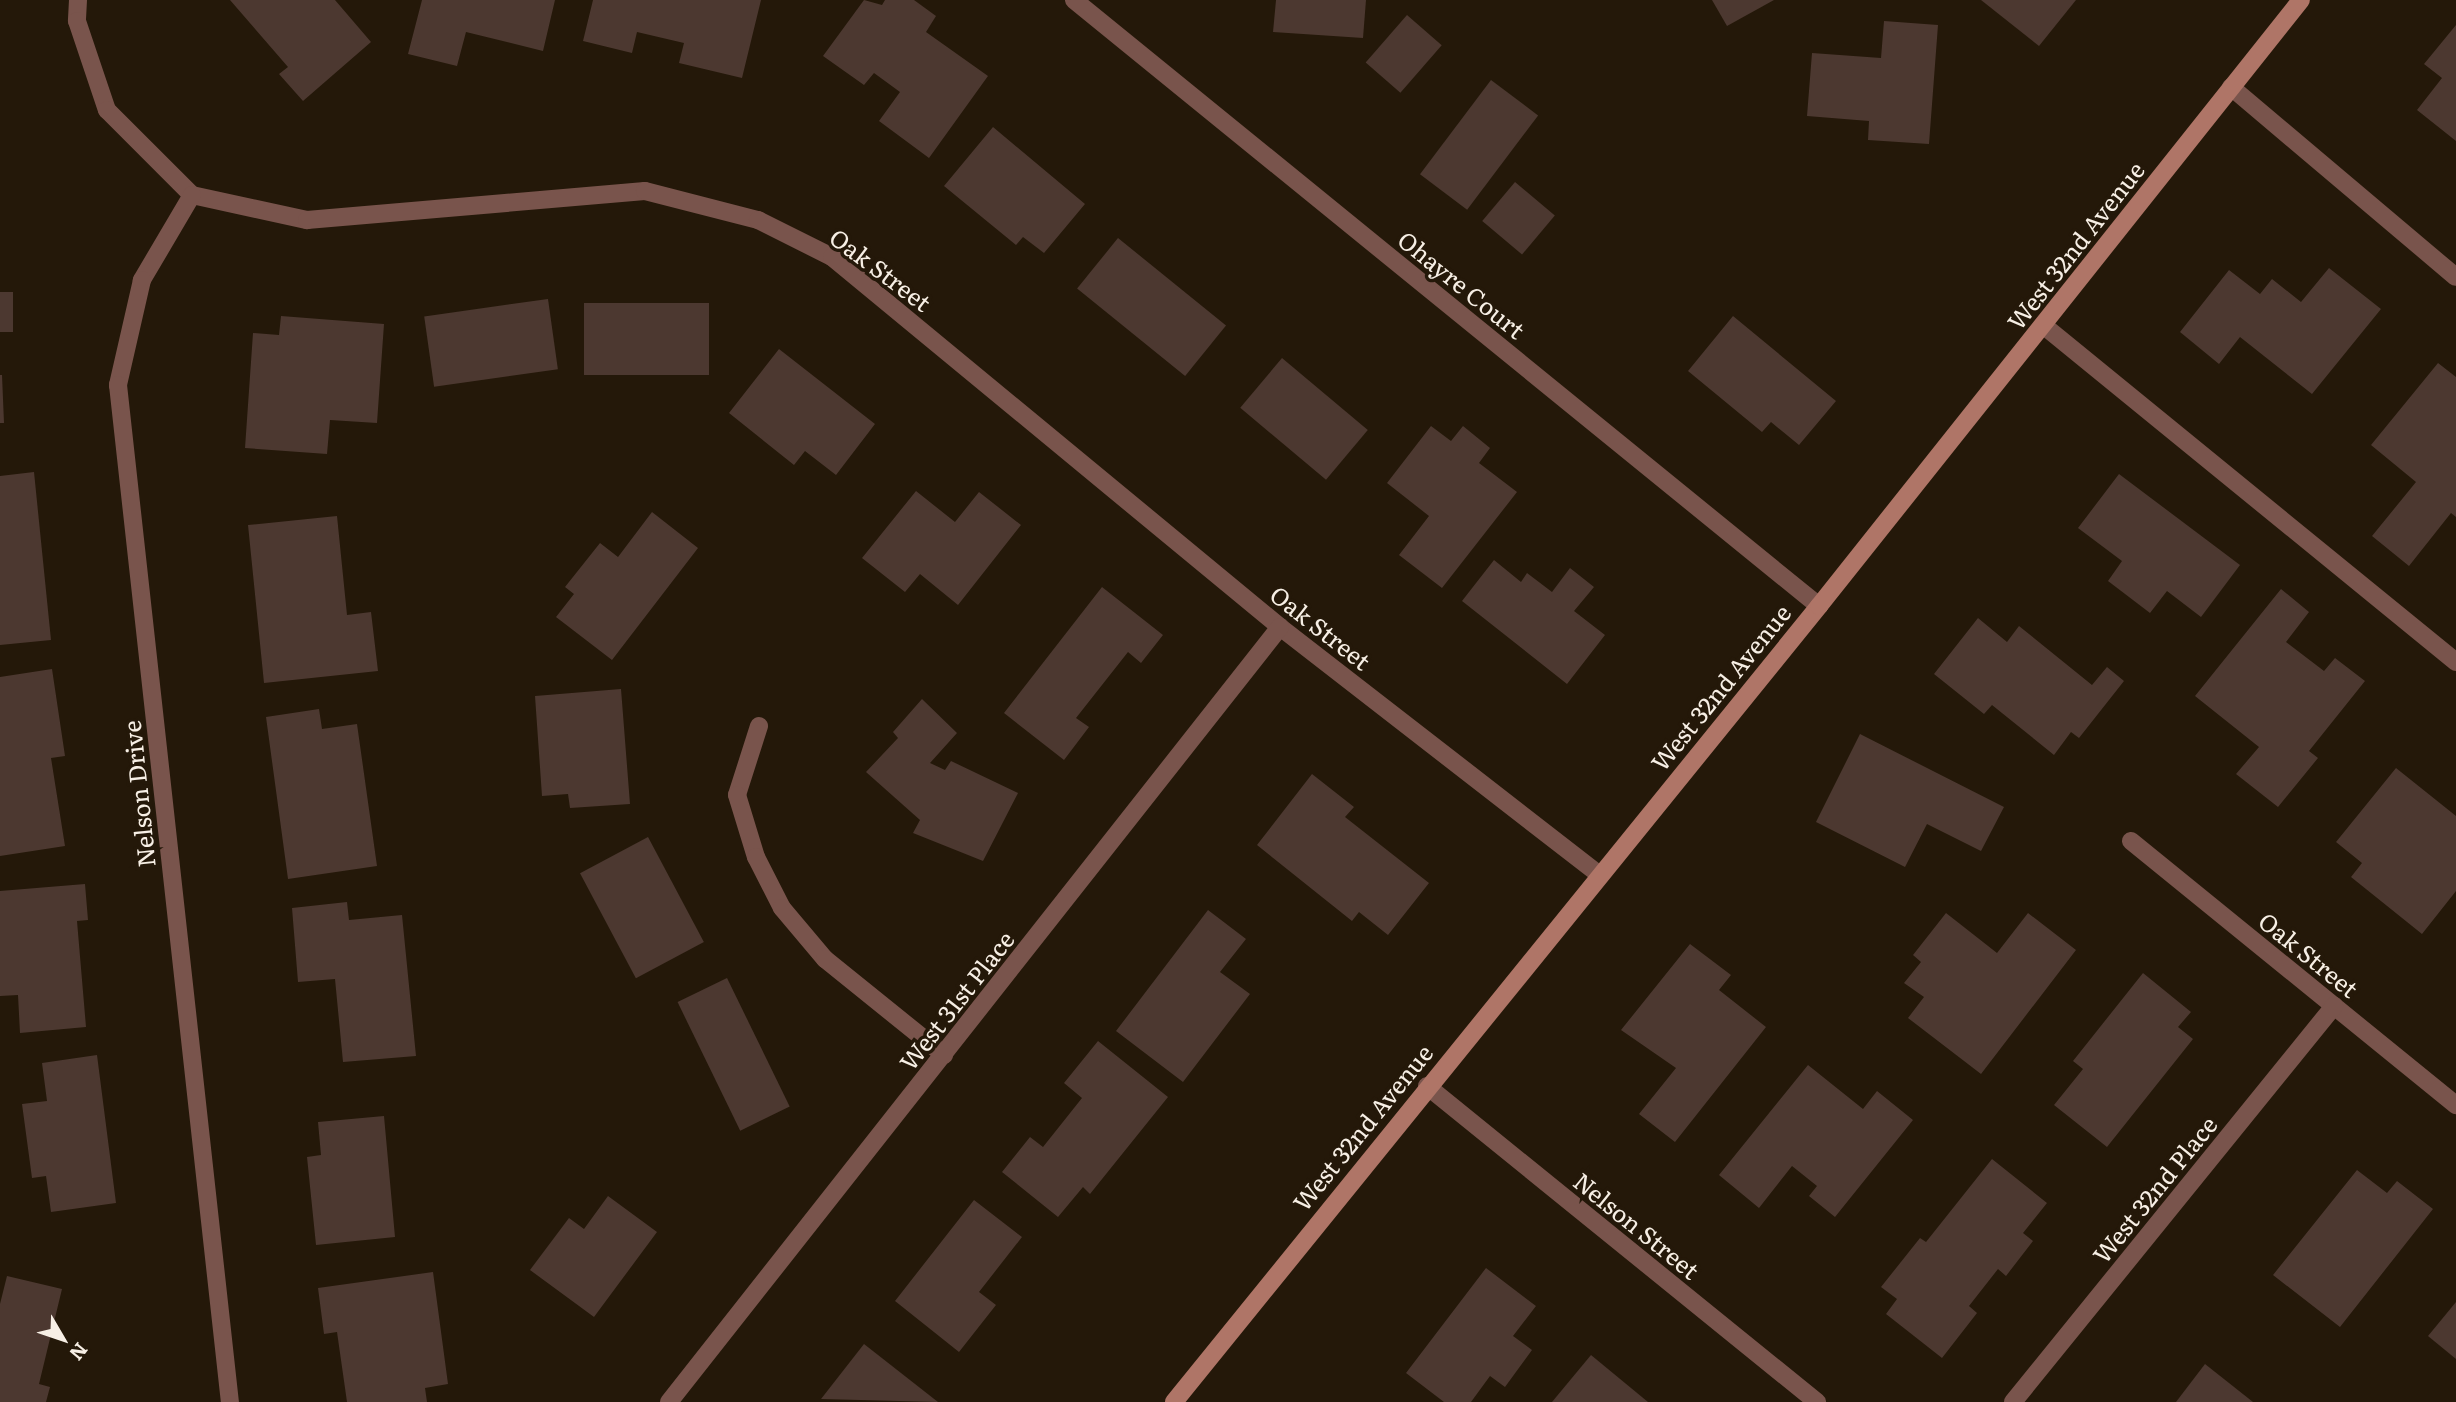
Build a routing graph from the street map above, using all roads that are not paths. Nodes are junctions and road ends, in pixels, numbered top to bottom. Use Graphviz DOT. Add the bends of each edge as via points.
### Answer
graph roads {
  1 [pos="78,0"];
  2 [pos="1074,0"];
  3 [pos="2301,0"];
  4 [pos="2231,87"];
  5 [pos="192,195"];
  6 [pos="2456,277"];
  7 [pos="2043,325"];
  8 [pos="1819,606"];
  9 [pos="1280,627"];
  10 [pos="2456,662"];
  11 [pos="759,726"];
  12 [pos="2131,841"];
  13 [pos="1599,874"];
  14 [pos="2334,1006"];
  15 [pos="944,1055"];
  16 [pos="1427,1086"];
  17 [pos="2456,1105"];
  18 [pos="230,1402"];
  19 [pos="669,1402"];
  20 [pos="1174,1402"];
  21 [pos="1817,1402"];
  22 [pos="2013,1402"];
  1 -- 5 [label="street" via="77,21 107,110"];
  2 -- 8 [label="street, Ohayre Court"];
  3 -- 4 [label="street, West 32nd Avenue"];
  4 -- 6 [label="street"];
  4 -- 7 [label="street, West 32nd Avenue"];
  5 -- 9 [label="street, Oak Street" via="307,220 645,191 758,220 832,257"];
  5 -- 18 [label="street, Nelson Drive" via="142,279 118,385"];
  7 -- 8 [label="street, West 32nd Avenue"];
  7 -- 10 [label="street"];
  8 -- 13 [label="street, West 32nd Avenue"];
  9 -- 13 [label="street, Oak Street"];
  9 -- 15 [label="street, West 31st Place"];
  11 -- 15 [label="street" via="737,794 756,857 782,908 825,958"];
  12 -- 14 [label="street, Oak Street"];
  13 -- 16 [label="street, West 32nd Avenue"];
  14 -- 17 [label="street, Oak Street"];
  14 -- 22 [label="street, West 32nd Place"];
  15 -- 19 [label="street, West 31st Place"];
  16 -- 20 [label="street, West 32nd Avenue"];
  16 -- 21 [label="street, Nelson Street"];
}
